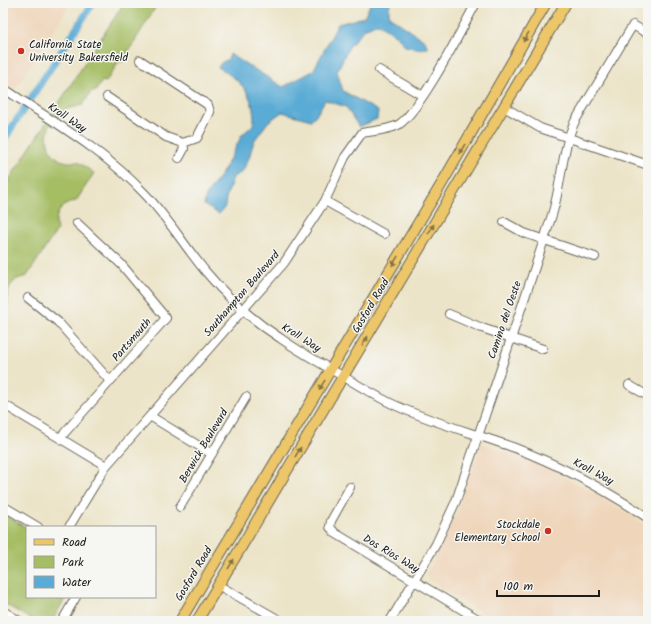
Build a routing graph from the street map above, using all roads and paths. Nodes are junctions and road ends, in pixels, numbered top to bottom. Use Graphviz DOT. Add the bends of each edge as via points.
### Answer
graph roads {
  1 [pos="476,3"];
  2 [pos="546,3"];
  3 [pos="566,3"];
  4 [pos="648,34"];
  5 [pos="140,60"];
  6 [pos="379,70"];
  7 [pos="3,88"];
  8 [pos="423,96"];
  9 [pos="107,97"];
  10 [pos="504,107"];
  11 [pos="568,138"];
  12 [pos="183,143"];
  13 [pos="179,158"];
  14 [pos="648,165"];
  15 [pos="325,201"];
  16 [pos="504,222"];
  17 [pos="78,223"];
  18 [pos="384,234"];
  19 [pos="544,240"];
  20 [pos="595,258"];
  21 [pos="28,298"];
  22 [pos="243,310"];
  23 [pos="448,314"];
  24 [pos="511,338"];
  25 [pos="543,349"];
  26 [pos="331,370"];
  27 [pos="343,376"];
  28 [pos="110,381"];
  29 [pos="629,385"];
  30 [pos="648,396"];
  31 [pos="246,397"];
  32 [pos="3,404"];
  33 [pos="150,416"];
  34 [pos="478,435"];
  35 [pos="60,438"];
  36 [pos="212,454"];
  37 [pos="106,466"];
  38 [pos="350,487"];
  39 [pos="3,506"];
  40 [pos="180,506"];
  41 [pos="647,515"];
  42 [pos="36,526"];
  43 [pos="70,526"];
  44 [pos="414,581"];
  45 [pos="218,585"];
  46 [pos="75,598"];
  47 [pos="3,611"];
  48 [pos="16,620"];
  49 [pos="62,621"];
  50 [pos="180,621"];
  51 [pos="196,621"];
  52 [pos="281,621"];
  53 [pos="390,621"];
  54 [pos="481,621"];
  1 -- 8 [label="street, Southampton Boulevard"];
  2 -- 26 [label="main road, Gosford Road, one-way"];
  3 -- 10 [label="main road, Gosford Road"];
  4 -- 11 [label="street, Camino del Oeste" via="633,25 575,121"];
  5 -- 12 [label="street" via="208,105 210,112 197,138"];
  6 -- 8 [label="street"];
  7 -- 22 [label="street, Kroll Way" via="77,137 131,179 210,277"];
  8 -- 15 [label="street, Southampton Boulevard" via="397,126 362,133 345,157"];
  9 -- 12 [label="street" via="166,137"];
  10 -- 11 [label="street" via="535,126"];
  27 -- 10 [label="main road, Gosford Road, one-way"];
  11 -- 14 [label="street"];
  11 -- 19 [label="street, Camino del Oeste" via="554,207"];
  12 -- 13 [label="street" via="184,149"];
  15 -- 18 [label="street"];
  15 -- 22 [label="street, Southampton Boulevard" via="284,264"];
  16 -- 19 [label="street"];
  17 -- 28 [label="street, Partsmouth" via="121,264 166,318"];
  19 -- 20 [label="street"];
  19 -- 24 [label="street, Camino del Oeste"];
  21 -- 28 [label="street" via="74,338"];
  22 -- 26 [label="street, Kroll Way" via="280,338"];
  22 -- 33 [label="street, Southampton Boulevard"];
  23 -- 24 [label="street"];
  24 -- 25 [label="street"];
  24 -- 34 [label="street, Camino del Oeste"];
  26 -- 27 [label="street, Kroll Way"];
  26 -- 50 [label="main road, Gosford Road, one-way"];
  27 -- 34 [label="street, Kroll Way" via="398,407"];
  45 -- 27 [label="main road, Gosford Road, one-way"];
  28 -- 35 [label="street, Partsmouth"];
  29 -- 30 [label="street"];
  31 -- 36 [label="street, Berwick Boulevard"];
  32 -- 35 [label="street"];
  33 -- 36 [label="street"];
  33 -- 37 [label="street, Southampton Boulevard"];
  34 -- 41 [label="street, Kroll Way" via="521,450 574,474"];
  34 -- 44 [label="street, Camino del Oeste" via="456,501 436,544"];
  35 -- 37 [label="street"];
  36 -- 40 [label="street, Berwick Boulevard"];
  37 -- 43 [label="street, Southampton Boulevard"];
  38 -- 44 [label="street, Dos Rios Way" via="330,527 335,534"];
  39 -- 42 [label="street"];
  44 -- 53 [label="street, Camino del Oeste"];
  44 -- 54 [label="street, Dos Rios Way"];
  45 -- 51 [label="main road, Gosford Road"];
  45 -- 52 [label="street"];
  46 -- 49 [label="street"];
  47 -- 48 [label="street"];
}
